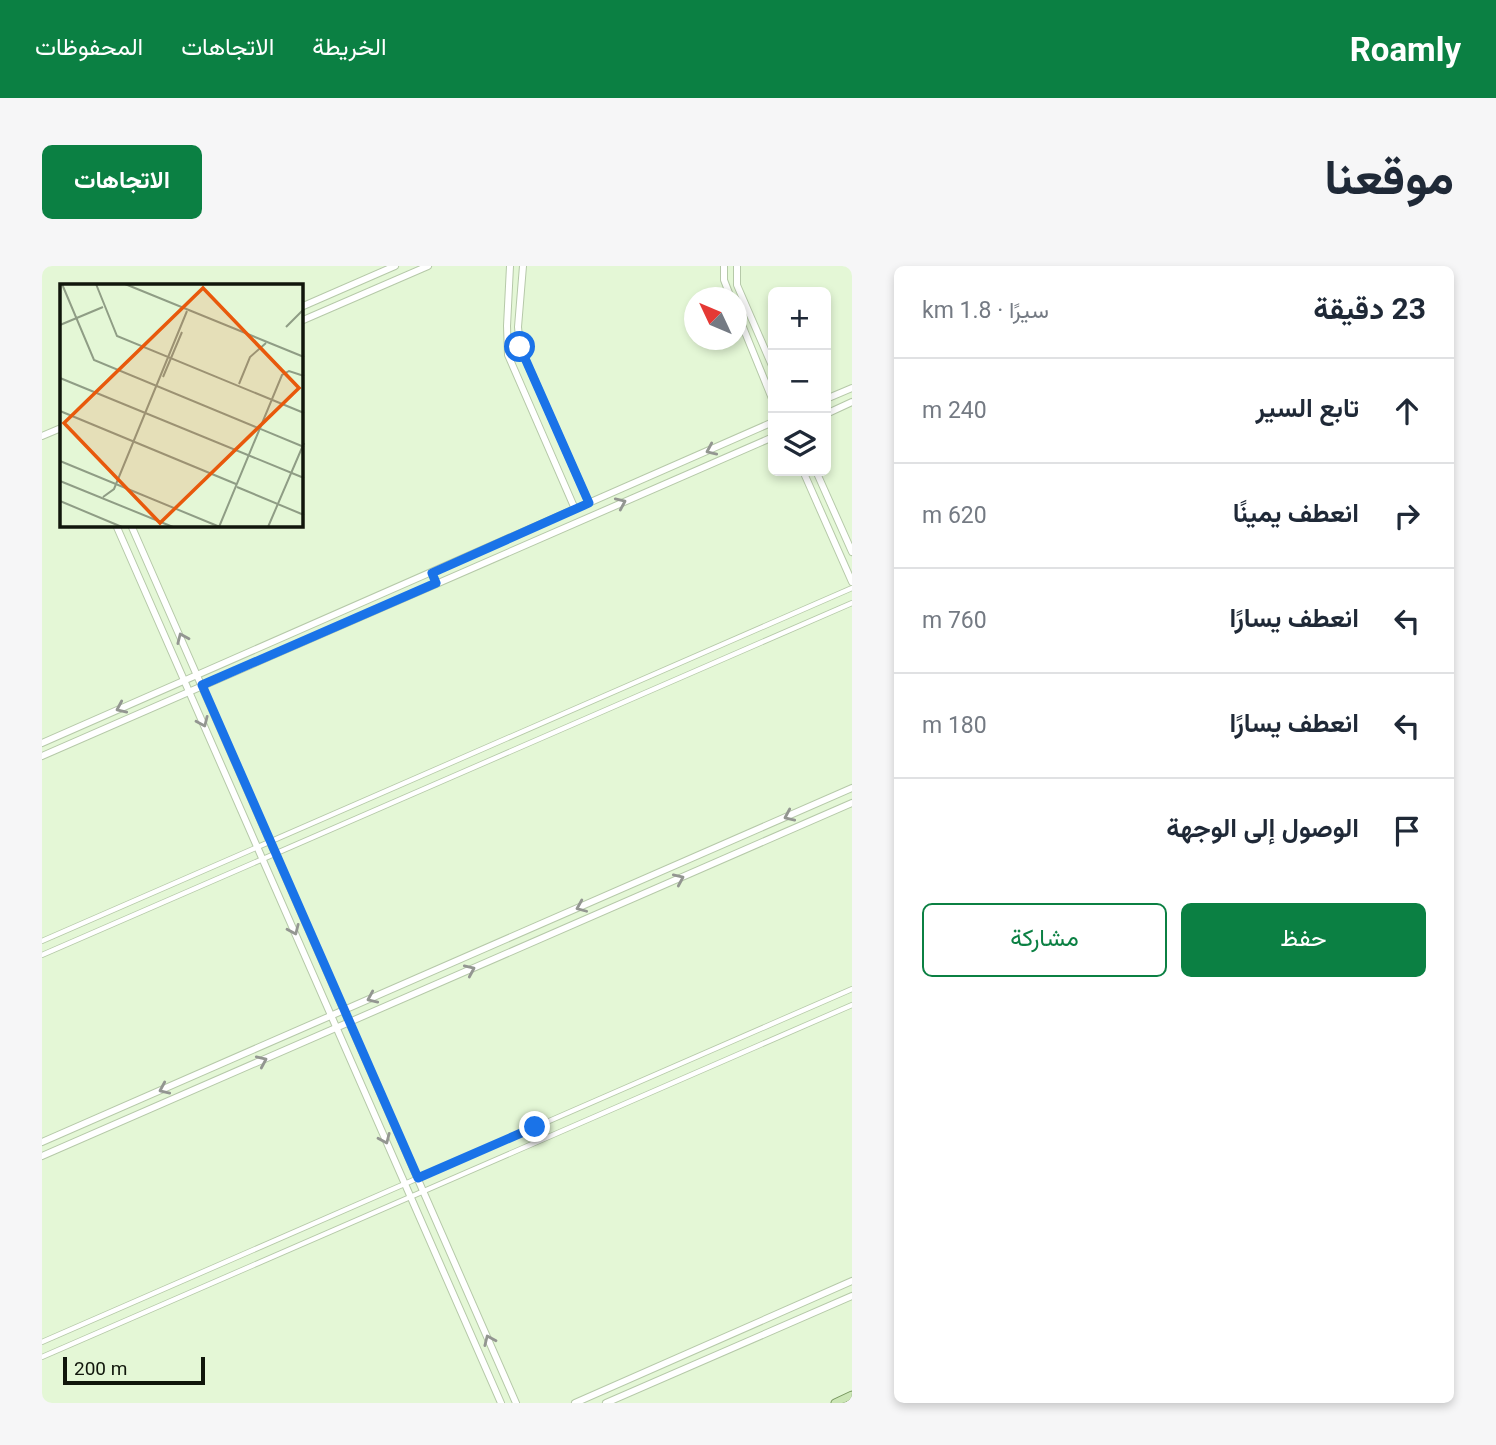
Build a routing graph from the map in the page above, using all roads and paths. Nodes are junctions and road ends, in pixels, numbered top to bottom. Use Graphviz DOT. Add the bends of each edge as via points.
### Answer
graph roads {
  1 [pos="395,266"];
  2 [pos="428,266"];
  3 [pos="510,266"];
  4 [pos="523,266"];
  5 [pos="724,266"];
  6 [pos="737,266"];
  7 [pos="727,287"];
  8 [pos="303,306"];
  9 [pos="303,320"];
  10 [pos="747,335"];
  11 [pos="768,356"];
  12 [pos="768,388"];
  13 [pos="852,388"];
  14 [pos="831,397"];
  15 [pos="852,402"];
  16 [pos="828,413"];
  17 [pos="768,424"];
  18 [pos="60,428"];
  19 [pos="42,436"];
  20 [pos="768,439"];
  21 [pos="805,476"];
  22 [pos="818,476"];
  23 [pos="589,503"];
  24 [pos="575,509"];
  25 [pos="117,527"];
  26 [pos="132,527"];
  27 [pos="852,552"];
  28 [pos="432,573"];
  29 [pos="852,582"];
  30 [pos="436,583"];
  31 [pos="852,588"];
  32 [pos="852,603"];
  33 [pos="198,674"];
  34 [pos="185,680"];
  35 [pos="202,685"];
  36 [pos="189,691"];
  37 [pos="42,743"];
  38 [pos="42,755"];
  39 [pos="852,789"];
  40 [pos="852,803"];
  41 [pos="271,842"];
  42 [pos="258,847"];
  43 [pos="276,853"];
  44 [pos="263,859"];
  45 [pos="42,941"];
  46 [pos="42,955"];
  47 [pos="852,989"];
  48 [pos="852,1004"];
  49 [pos="344,1010"];
  50 [pos="331,1016"];
  51 [pos="350,1022"];
  52 [pos="337,1028"];
  53 [pos="42,1142"];
  54 [pos="42,1156"];
  55 [pos="418,1178"];
  56 [pos="405,1184"];
  57 [pos="424,1191"];
  58 [pos="411,1197"];
  59 [pos="852,1282"];
  60 [pos="852,1296"];
  61 [pos="42,1342"];
  62 [pos="42,1357"];
  63 [pos="852,1395"];
  64 [pos="843,1401"];
  65 [pos="501,1403"];
  66 [pos="516,1403"];
  67 [pos="575,1403"];
  68 [pos="606,1403"];
  69 [pos="835,1403"];
  1 -- 8 [label="street"];
  2 -- 9 [label="street"];
  3 -- 24 [label="street" via="508,355"];
  4 -- 23 [label="street" via="520,347"];
  5 -- 7 [label="street"];
  6 -- 11 [label="street" via="737,285"];
  10 -- 12 [label="street"];
  13 -- 14 [label="street"];
  15 -- 16 [label="street"];
  17 -- 23 [label="street, one-way"];
  18 -- 19 [label="street"];
  30 -- 20 [label="street, one-way"];
  21 -- 29 [label="street"];
  22 -- 27 [label="street"];
  23 -- 24 [label="street"];
  24 -- 28 [label="street"];
  25 -- 34 [label="street"];
  33 -- 26 [label="street, one-way"];
  28 -- 30 [label="street"];
  28 -- 33 [label="street"];
  30 -- 35 [label="street"];
  31 -- 41 [label="street"];
  32 -- 43 [label="street"];
  33 -- 34 [label="street"];
  33 -- 35 [label="street"];
  34 -- 36 [label="street"];
  34 -- 37 [label="street, one-way"];
  35 -- 36 [label="street"];
  35 -- 41 [label="street"];
  36 -- 38 [label="street"];
  36 -- 42 [label="street, one-way"];
  39 -- 49 [label="street, one-way"];
  51 -- 40 [label="street, one-way"];
  41 -- 42 [label="street"];
  41 -- 43 [label="street"];
  42 -- 44 [label="street"];
  42 -- 45 [label="street"];
  43 -- 44 [label="street"];
  43 -- 49 [label="street"];
  44 -- 46 [label="street"];
  44 -- 50 [label="street, one-way"];
  47 -- 55 [label="street"];
  48 -- 57 [label="street"];
  49 -- 50 [label="street"];
  49 -- 51 [label="street"];
  50 -- 52 [label="street"];
  50 -- 53 [label="street, one-way"];
  51 -- 52 [label="street"];
  51 -- 55 [label="street"];
  54 -- 52 [label="street, one-way"];
  52 -- 56 [label="street, one-way"];
  55 -- 56 [label="street"];
  55 -- 57 [label="street"];
  56 -- 58 [label="street"];
  56 -- 61 [label="street"];
  57 -- 58 [label="street"];
  66 -- 57 [label="street, one-way"];
  58 -- 62 [label="street"];
  58 -- 65 [label="street"];
  59 -- 67 [label="street"];
  60 -- 68 [label="street"];
  63 -- 64 [label="main road"];
  64 -- 69 [label="main road"];
}
